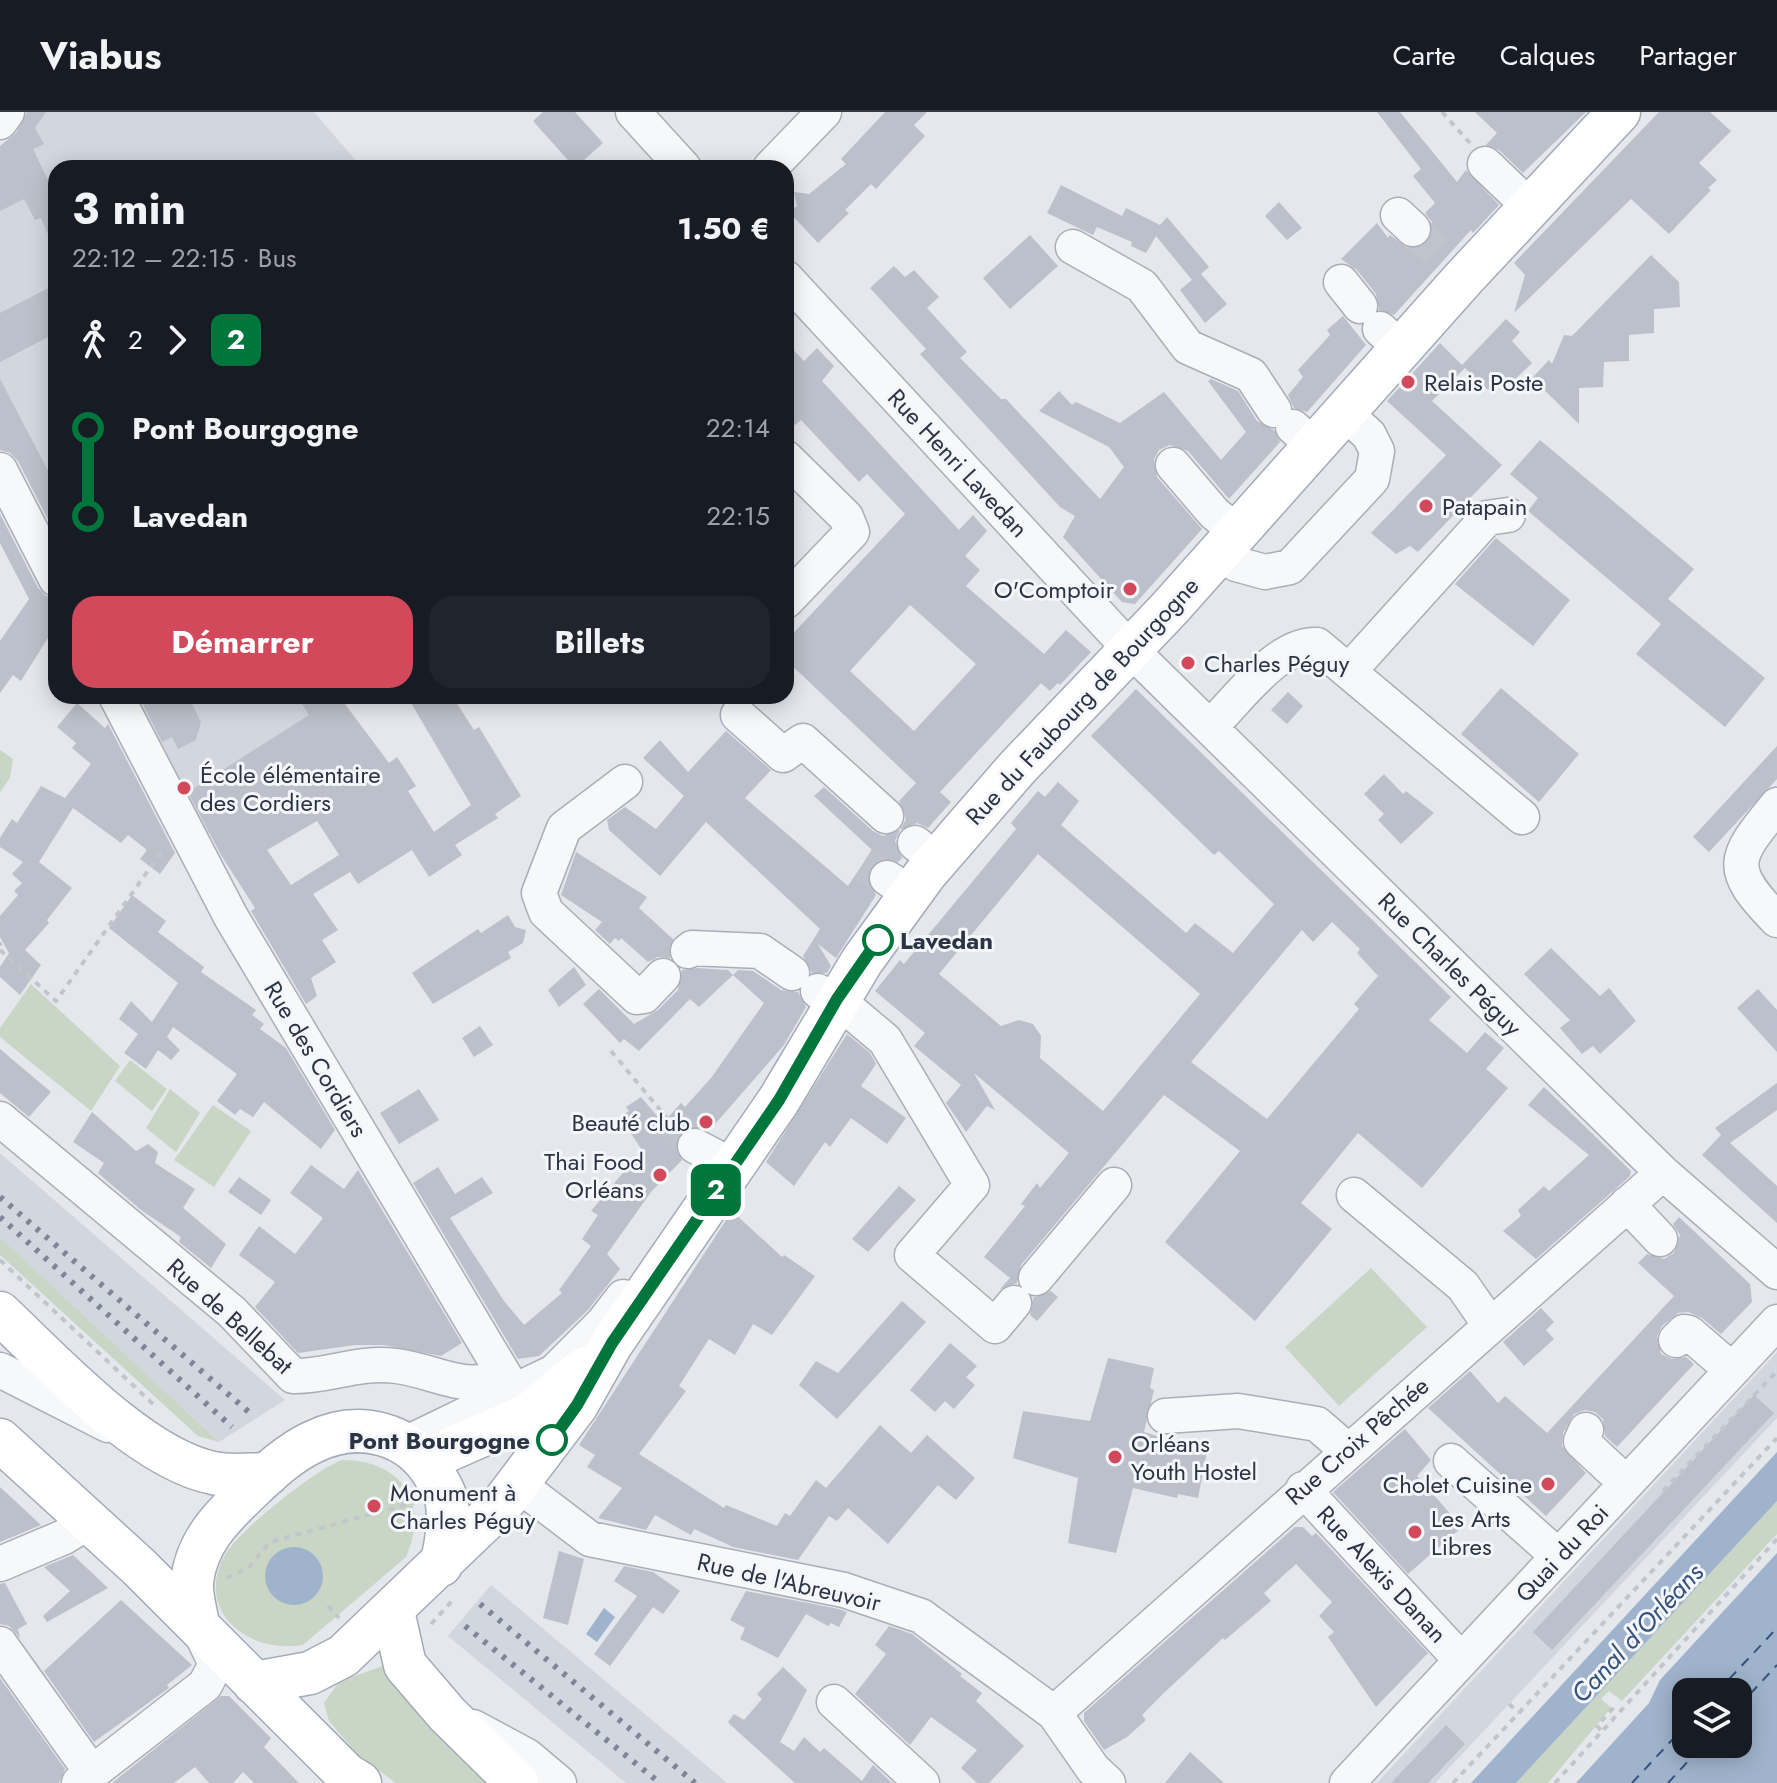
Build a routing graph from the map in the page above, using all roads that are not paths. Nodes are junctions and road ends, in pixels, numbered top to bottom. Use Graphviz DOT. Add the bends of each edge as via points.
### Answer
graph roads {
  1 [pos="7,112"];
  2 [pos="633,112"];
  3 [pos="824,112"];
  4 [pos="1619,112"];
  5 [pos="0,122"];
  6 [pos="677,160"];
  7 [pos="778,160"];
  8 [pos="1485,164"];
  9 [pos="1530,207"];
  10 [pos="1073,247"];
  11 [pos="794,287"];
  12 [pos="1345,413"];
  13 [pos="1294,428"];
  14 [pos="1173,465"];
  15 [pos="794,466"];
  16 [pos="0,470"];
  17 [pos="1508,515"];
  18 [pos="1228,542"];
  19 [pos="48,563"];
  20 [pos="794,593"];
  21 [pos="1130,649"];
  22 [pos="1349,671"];
  23 [pos="120,704"];
  24 [pos="738,715"];
  25 [pos="1210,727"];
  26 [pos="625,782"];
  27 [pos="1777,805"];
  28 [pos="886,816"];
  29 [pos="1522,817"];
  30 [pos="1777,920"];
  31 [pos="688,951"];
  32 [pos="663,976"];
  33 [pos="815,989"];
  34 [pos="0,1119"];
  35 [pos="705,1149"];
  36 [pos="1663,1173"];
  37 [pos="1114,1185"];
  38 [pos="1354,1195"];
  39 [pos="1627,1204"];
  40 [pos="1660,1239"];
  41 [pos="1777,1272"];
  42 [pos="0,1313"];
  43 [pos="1777,1322"];
  44 [pos="1490,1325"];
  45 [pos="1676,1340"];
  46 [pos="612,1343"];
  47 [pos="0,1370"];
  48 [pos="1732,1370"];
  49 [pos="515,1394"];
  50 [pos="1165,1416"];
  51 [pos="156,1428"];
  52 [pos="1586,1430"];
  53 [pos="0,1440"];
  54 [pos="1347,1450"];
  55 [pos="1451,1461"];
  56 [pos="417,1468"];
  57 [pos="268,1474"];
  58 [pos="1626,1483"];
  59 [pos="519,1485"];
  60 [pos="1303,1489"];
  61 [pos="90,1521"];
  62 [pos="1558,1556"];
  63 [pos="0,1564"];
  64 [pos="447,1582"];
  65 [pos="411,1619"];
  66 [pos="198,1625"];
  67 [pos="0,1644"];
  68 [pos="1461,1660"];
  69 [pos="254,1683"];
  70 [pos="834,1702"];
  71 [pos="1054,1713"];
  72 [pos="447,1714"];
  73 [pos="83,1780"];
  74 [pos="350,1781"];
  75 [pos="517,1783"];
  76 [pos="559,1783"];
  77 [pos="922,1783"];
  78 [pos="1108,1783"];
  79 [pos="1347,1783"];
  1 -- 5 [label="street"];
  2 -- 6 [label="street"];
  3 -- 7 [label="street"];
  4 -- 9 [label="main road, Rue du Faubourg de Bourgogne"];
  8 -- 9 [label="street"];
  9 -- 12 [label="main road, Rue du Faubourg de Bourgogne" via="1455,270 1370,316"];
  10 -- 13 [label="street" via="1142,286 1188,347 1251,375"];
  11 -- 21 [label="street, Rue Henri Lavedan"];
  12 -- 13 [label="main road, Rue du Faubourg de Bourgogne"];
  12 -- 18 [label="street" via="1369,435 1377,451 1372,479 1290,567 1265,572 1236,564"];
  13 -- 18 [label="main road, Rue du Faubourg de Bourgogne"];
  14 -- 18 [label="street" via="1214,513"];
  15 -- 20 [label="street" via="846,517 852,532"];
  16 -- 19 [label="street"];
  17 -- 22 [label="street" via="1487,518"];
  18 -- 21 [label="main road, Rue du Faubourg de Bourgogne"];
  21 -- 25 [label="street, Rue Charles Péguy"];
  21 -- 33 [label="main road, Rue du Faubourg de Bourgogne" via="1017,768 926,852"];
  22 -- 25 [label="street" via="1317,645 1295,646"];
  22 -- 29 [label="street"];
  23 -- 49 [label="street, Rue des Cordiers" via="231,917"];
  24 -- 28 [label="street" via="783,755 803,741"];
  25 -- 36 [label="street, Rue Charles Péguy"];
  26 -- 32 [label="street" via="564,828 539,893 546,912 637,997"];
  27 -- 30 [label="street" via="1744,845 1740,860 1754,897"];
  31 -- 33 [label="street" via="760,951"];
  33 -- 35 [label="main road, Rue du Faubourg de Bourgogne" via="779,1100"];
  33 -- 37 [label="street" via="885,1040 972,1185 912,1255 995,1326"];
  34 -- 49 [label="street, Rue de Bellebat" via="232,1312 293,1376 358,1364 410,1369 457,1384 488,1383"];
  35 -- 46 [label="main road, Rue du Faubourg de Bourgogne"];
  35 -- 49 [label="street" via="674,1231 603,1323 554,1372"];
  36 -- 39 [label="street, Rue Croix Pêchée"];
  36 -- 41 [label="street, Rue Charles Péguy"];
  38 -- 44 [label="street" via="1463,1286"];
  39 -- 40 [label="street"];
  39 -- 44 [label="street, Rue Croix Pêchée"];
  42 -- 51 [label="main road" via="77,1386"];
  43 -- 48 [label="street, Quai du Roi"];
  44 -- 54 [label="street, Rue Croix Pêchée"];
  45 -- 48 [label="street" via="1689,1333"];
  46 -- 49 [label="main road, Rue du Faubourg de Bourgogne"];
  46 -- 59 [label="main road, Rue du Faubourg de Bourgogne" via="577,1405"];
  47 -- 51 [label="street"];
  48 -- 58 [label="street, Quai du Roi"];
  49 -- 56 [label="main road, Rue du Faubourg de Bourgogne"];
  50 -- 54 [label="street" via="1238,1411 1317,1424"];
  51 -- 57 [label="main road" via="215,1474"];
  52 -- 58 [label="street" via="1581,1441"];
  53 -- 61 [label="main road"];
  54 -- 60 [label="street, Rue Croix Pêchée"];
  55 -- 62 [label="street"];
  56 -- 57 [label="main road" via="380,1433 344,1433 315,1440"];
  56 -- 64 [label="main road" via="447,1501"];
  57 -- 66 [label="main road" via="217,1522 203,1544 192,1584"];
  58 -- 62 [label="street, Quai du Roi"];
  59 -- 64 [label="main road, Rue du Faubourg de Bourgogne"];
  59 -- 71 [label="street, Rue de l'Abreuvoir" via="590,1539 844,1590 921,1616"];
  60 -- 68 [label="street, Rue Alexis Danan"];
  60 -- 71 [label="street, Rue Croix Pêchée"];
  61 -- 63 [label="street"];
  61 -- 66 [label="main road"];
  62 -- 68 [label="street, Quai du Roi"];
  64 -- 65 [label="main road, Rue du Faubourg de Bourgogne"];
  65 -- 69 [label="main road, Rue du Faubourg de Bourgogne" via="310,1673"];
  65 -- 72 [label="main road" via="405,1665"];
  66 -- 69 [label="main road"];
  66 -- 73 [label="street" via="216,1664 205,1685"];
  67 -- 73 [label="street"];
  68 -- 79 [label="street, Quai du Roi"];
  69 -- 74 [label="main road"];
  70 -- 77 [label="street"];
  71 -- 78 [label="street, Rue de l'Abreuvoir"];
  72 -- 75 [label="main road"];
  72 -- 76 [label="street" via="527,1756"];
}
